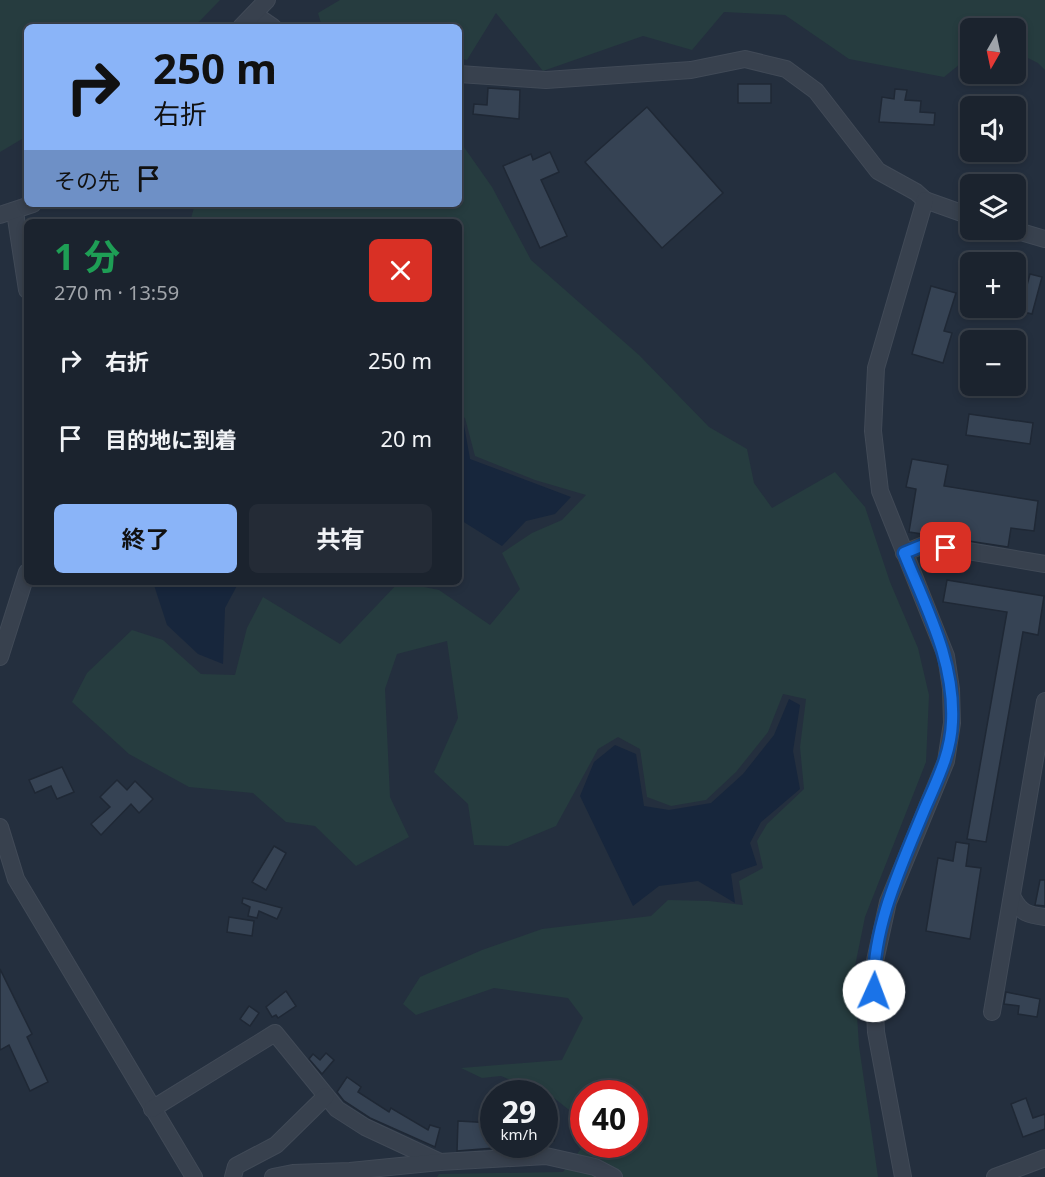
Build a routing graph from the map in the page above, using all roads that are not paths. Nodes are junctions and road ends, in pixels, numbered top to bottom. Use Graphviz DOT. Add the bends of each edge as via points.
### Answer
graph roads {
  1 [pos="267,0"];
  2 [pos="254,14"];
  3 [pos="244,24"];
  4 [pos="269,24"];
  5 [pos="462,74"];
  6 [pos="925,200"];
  7 [pos="26,207"];
  8 [pos="960,212"];
  9 [pos="8,214"];
  10 [pos="1026,233"];
  11 [pos="1045,238"];
  12 [pos="24,278"];
  13 [pos="904,553"];
  14 [pos="1045,564"];
  15 [pos="24,581"];
  16 [pos="0,657"];
  17 [pos="1045,701"];
  18 [pos="0,827"];
  19 [pos="1013,898"];
  20 [pos="1045,917"];
  21 [pos="992,1012"];
  22 [pos="326,1095"];
  23 [pos="152,1109"];
  24 [pos="1045,1158"];
  25 [pos="440,1162"];
  26 [pos="194,1177"];
  27 [pos="232,1177"];
  28 [pos="273,1177"];
  29 [pos="614,1177"];
  30 [pos="903,1177"];
  31 [pos="995,1177"];
  1 -- 2 [label="street"];
  2 -- 3 [label="street"];
  2 -- 4 [label="street"];
  5 -- 6 [label="street" via="546,80 690,70 745,59 786,69 816,91 878,171"];
  6 -- 8 [label="street"];
  6 -- 13 [label="street" via="876,368 873,431 880,491"];
  7 -- 9 [label="street"];
  9 -- 12 [label="street"];
  10 -- 11 [label="street"];
  13 -- 14 [label="street" via="926,544"];
  13 -- 30 [label="street" via="946,656 952,723 946,761 888,902 873,970 876,1032"];
  15 -- 16 [label="street"];
  17 -- 19 [label="street"];
  18 -- 23 [label="street" via="16,879"];
  19 -- 20 [label="street" via="1026,914"];
  19 -- 21 [label="street"];
  22 -- 23 [label="street" via="275,1033"];
  22 -- 25 [label="street" via="337,1109 365,1127"];
  22 -- 27 [label="street" via="276,1145 236,1166"];
  23 -- 26 [label="street"];
  24 -- 31 [label="street"];
  25 -- 28 [label="street"];
  25 -- 29 [label="street" via="546,1156 595,1167"];
}
